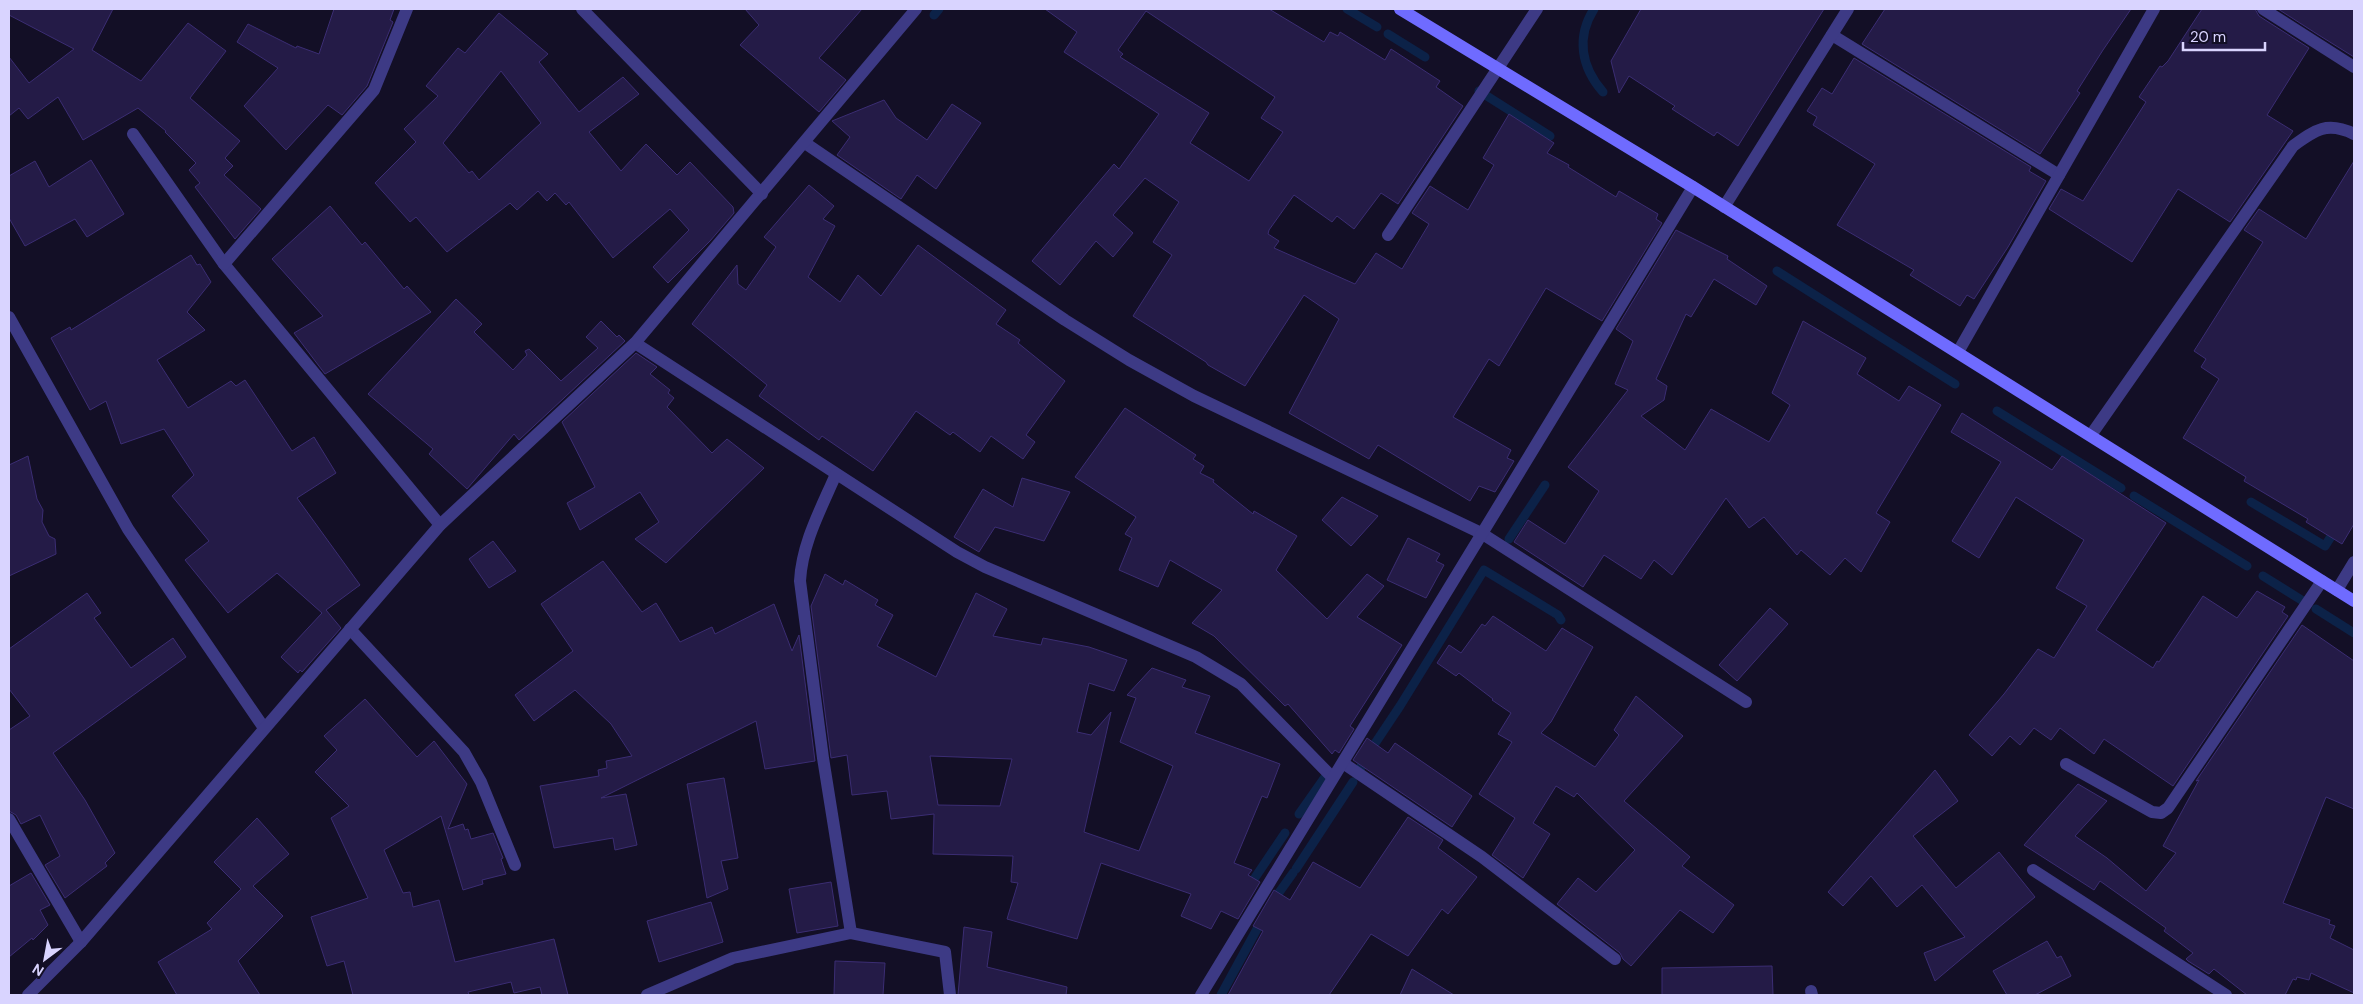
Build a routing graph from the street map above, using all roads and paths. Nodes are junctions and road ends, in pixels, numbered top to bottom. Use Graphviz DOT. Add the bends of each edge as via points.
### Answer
graph roads {
  1 [pos="407,9"];
  2 [pos="582,9"];
  3 [pos="916,9"];
  4 [pos="1400,9"];
  5 [pos="1537,9"];
  6 [pos="1848,9"];
  7 [pos="2153,9"];
  8 [pos="2263,9"];
  9 [pos="1832,35"];
  10 [pos="2354,67"];
  11 [pos="1499,69"];
  12 [pos="133,134"];
  13 [pos="2354,134"];
  14 [pos="805,143"];
  15 [pos="2059,175"];
  16 [pos="1693,187"];
  17 [pos="762,194"];
  18 [pos="1724,207"];
  19 [pos="1388,236"];
  20 [pos="224,264"];
  21 [pos="9,317"];
  22 [pos="635,343"];
  23 [pos="1958,352"];
  24 [pos="2091,435"];
  25 [pos="836,474"];
  26 [pos="440,525"];
  27 [pos="1481,533"];
  28 [pos="2354,562"];
  29 [pos="2322,581"];
  30 [pos="2337,590"];
  31 [pos="2354,601"];
  32 [pos="350,629"];
  33 [pos="1746,702"];
  34 [pos="264,728"];
  35 [pos="1343,763"];
  36 [pos="2066,764"];
  37 [pos="1332,777"];
  38 [pos="9,818"];
  39 [pos="515,865"];
  40 [pos="2033,870"];
  41 [pos="851,932"];
  42 [pos="81,942"];
  43 [pos="1615,959"];
  44 [pos="28,995"];
  45 [pos="647,995"];
  46 [pos="950,995"];
  47 [pos="1200,995"];
  48 [pos="2226,995"];
  1 -- 20 [label="street" via="374,90"];
  2 -- 17 [label="street"];
  3 -- 14 [label="street"];
  4 -- 11 [label="street"];
  5 -- 11 [label="street"];
  6 -- 9 [label="street"];
  7 -- 15 [label="street"];
  8 -- 10 [label="street"];
  9 -- 15 [label="street"];
  9 -- 18 [label="street"];
  11 -- 16 [label="street"];
  11 -- 19 [label="street"];
  12 -- 20 [label="street"];
  13 -- 24 [label="street" via="2342,128 2316,129 2293,146"];
  14 -- 17 [label="street"];
  14 -- 27 [label="street" via="1129,360 1194,396"];
  15 -- 23 [label="street"];
  16 -- 18 [label="street"];
  16 -- 27 [label="street"];
  17 -- 22 [label="street"];
  18 -- 23 [label="street"];
  20 -- 26 [label="street"];
  21 -- 34 [label="street" via="128,529"];
  22 -- 25 [label="street"];
  22 -- 26 [label="street"];
  23 -- 24 [label="street"];
  24 -- 29 [label="street"];
  25 -- 37 [label="street" via="957,552 986,567 1196,656 1220,670 1241,684"];
  25 -- 41 [label="street" via="801,560 800,582 823,758"];
  26 -- 32 [label="street"];
  27 -- 33 [label="street"];
  27 -- 35 [label="street"];
  28 -- 30 [label="street"];
  29 -- 30 [label="street"];
  29 -- 36 [label="street" via="2168,808 2160,813 2152,812"];
  30 -- 31 [label="street"];
  32 -- 34 [label="street"];
  32 -- 39 [label="street" via="464,752 481,782"];
  34 -- 42 [label="street"];
  35 -- 37 [label="street"];
  35 -- 43 [label="street" via="1482,857"];
  37 -- 47 [label="street"];
  38 -- 42 [label="street"];
  40 -- 48 [label="street"];
  41 -- 45 [label="street" via="733,958"];
  41 -- 46 [label="street" via="942,950 947,956"];
  42 -- 44 [label="street"];
}
